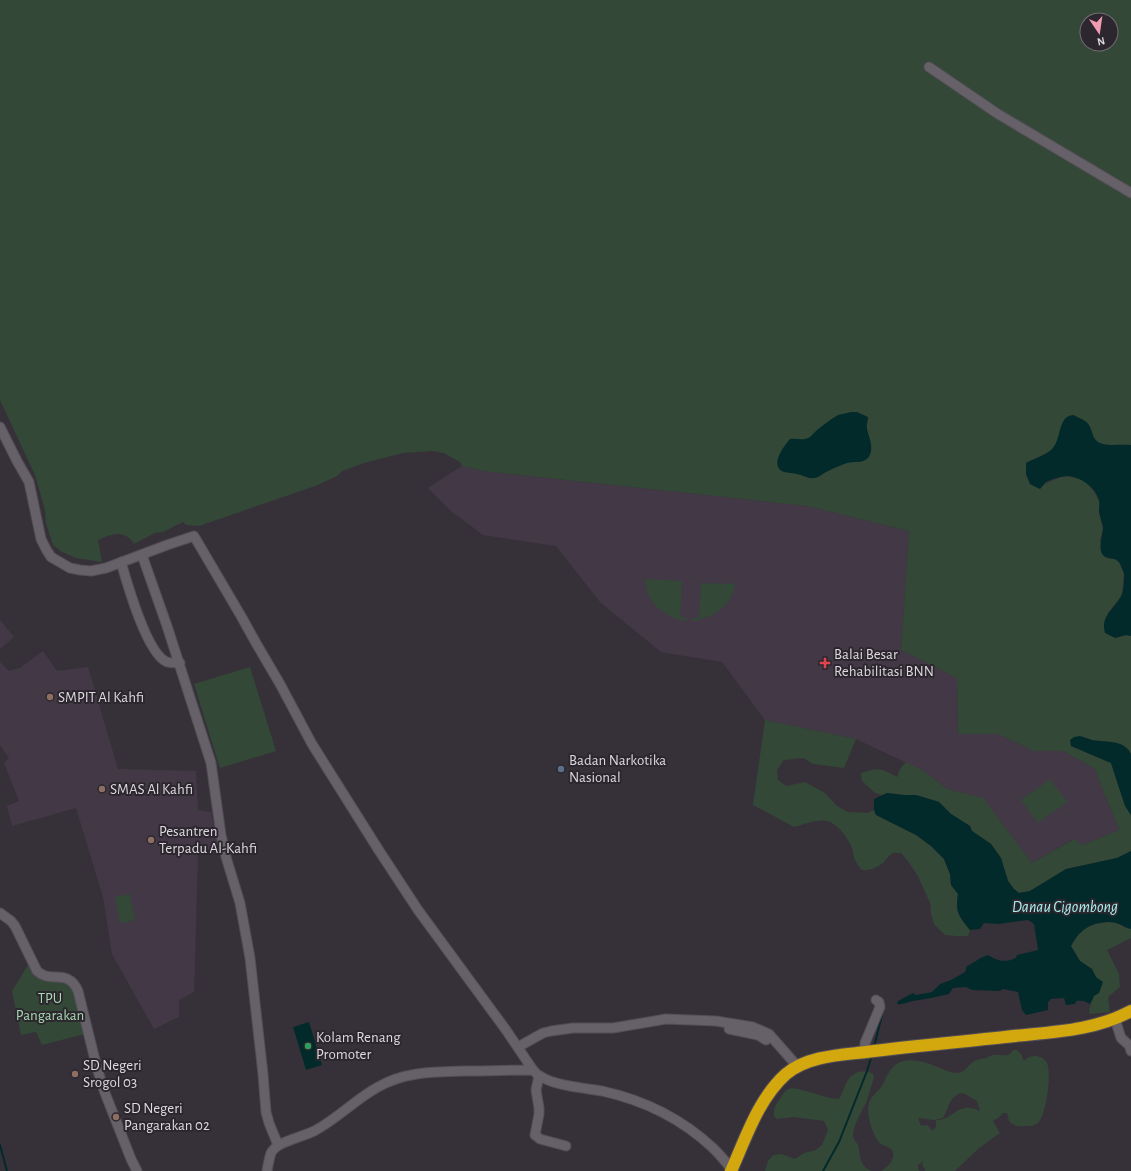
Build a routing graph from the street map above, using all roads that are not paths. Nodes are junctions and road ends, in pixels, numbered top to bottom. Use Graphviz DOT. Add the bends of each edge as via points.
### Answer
graph roads {
  1 [pos="929,67"];
  2 [pos="1131,193"];
  3 [pos="0,427"];
  4 [pos="142,555"];
  5 [pos="121,562"];
  6 [pos="180,663"];
  7 [pos="0,913"];
  8 [pos="876,1000"];
  9 [pos="1131,1011"];
  10 [pos="1115,1019"];
  11 [pos="520,1050"];
  12 [pos="1131,1051"];
  13 [pos="866,1052"];
  14 [pos="795,1068"];
  15 [pos="536,1073"];
  16 [pos="278,1145"];
  17 [pos="566,1146"];
  18 [pos="732,1170"];
  19 [pos="137,1171"];
  20 [pos="268,1171"];
  1 -- 2 [label="street" via="998,114"];
  3 -- 5 [label="street" via="29,482 41,538 51,557 70,568 86,571 100,570"];
  4 -- 5 [label="street"];
  4 -- 6 [label="street"];
  4 -- 11 [label="street" via="194,536 324,765 418,910"];
  5 -- 6 [label="street" via="143,627 154,649 167,662"];
  6 -- 16 [label="street" via="211,763 221,835 242,911 252,973 266,1112"];
  7 -- 19 [label="street" via="15,926 37,971 75,983 105,1093"];
  8 -- 13 [label="street" via="880,1007 865,1043"];
  9 -- 10 [label="highway"];
  10 -- 12 [label="street" via="1121,1038 1129,1044"];
  10 -- 13 [label="highway" via="1079,1029"];
  11 -- 14 [label="street" via="545,1039 573,1034 667,1025 716,1026 751,1033 765,1039"];
  11 -- 15 [label="street"];
  13 -- 14 [label="highway" via="817,1059"];
  14 -- 18 [label="highway" via="787,1073 766,1098"];
  15 -- 16 [label="street" via="428,1072 402,1077 374,1089 317,1130"];
  15 -- 17 [label="street" via="539,1114 535,1135 540,1139"];
  15 -- 18 [label="street" via="551,1081 624,1097 648,1106 689,1128 706,1141"];
  16 -- 20 [label="street" via="271,1154"];
}
